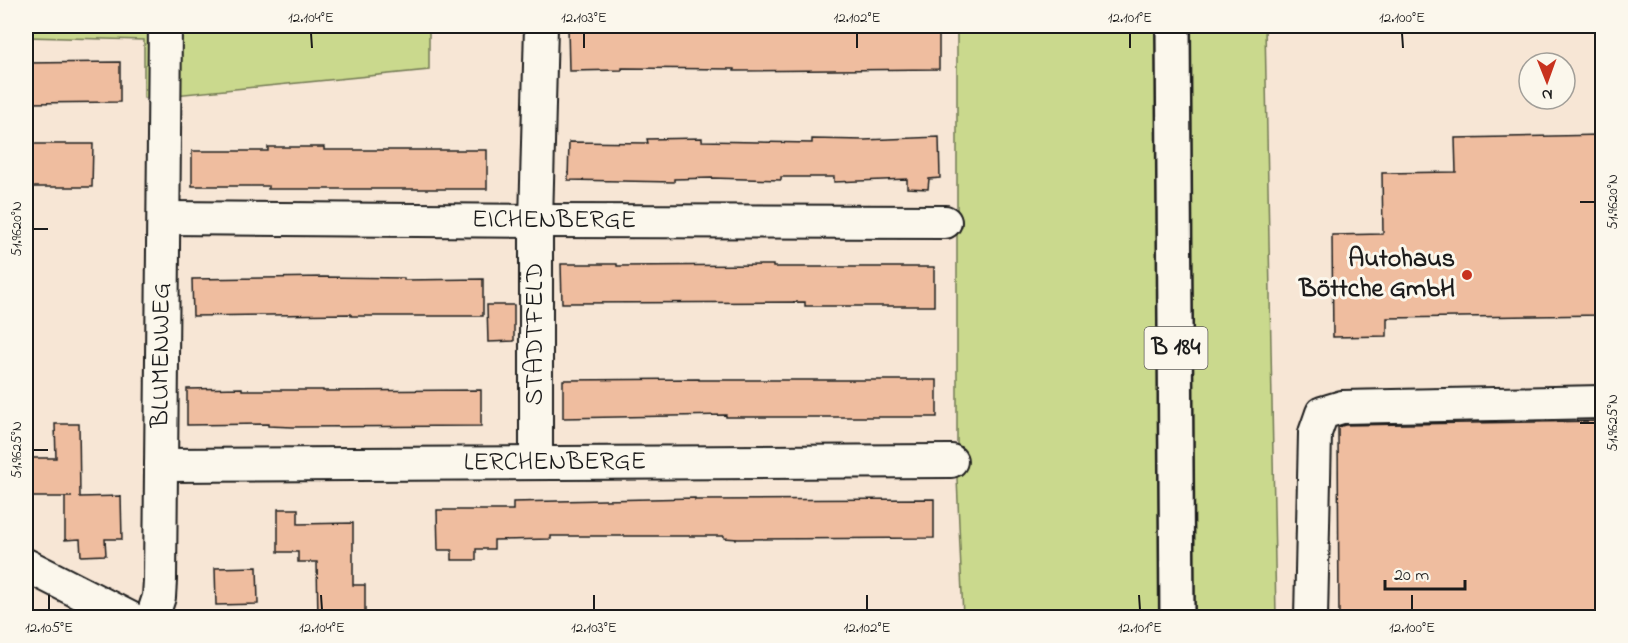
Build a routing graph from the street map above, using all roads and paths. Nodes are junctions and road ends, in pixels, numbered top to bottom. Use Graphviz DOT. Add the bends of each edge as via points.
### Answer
graph roads {
  1 [pos="165,26"];
  2 [pos="541,26"];
  3 [pos="1173,26"];
  4 [pos="164,218"];
  5 [pos="536,221"];
  6 [pos="945,222"];
  7 [pos="1602,402"];
  8 [pos="951,461"];
  9 [pos="536,462"];
  10 [pos="161,465"];
  11 [pos="26,565"];
  12 [pos="130,618"];
  13 [pos="152,618"];
  14 [pos="1177,618"];
  15 [pos="1311,618"];
  1 -- 4 [label="street, BLUMENWEG"];
  2 -- 5 [label="street, STADTFELD"];
  3 -- 14 [label="main road, B 184"];
  4 -- 5 [label="street, EICHENBERGE"];
  4 -- 10 [label="street, BLUMENWEG"];
  5 -- 6 [label="street, EICHENBERGE"];
  5 -- 9 [label="street, STADTFELD"];
  7 -- 15 [label="street" via="1342,407 1322,413 1315,433"];
  8 -- 9 [label="street, LERCHENBERGE"];
  9 -- 10 [label="street, LERCHENBERGE"];
  10 -- 13 [label="street, BLUMENWEG" via="160,580"];
  11 -- 12 [label="street"];
}
